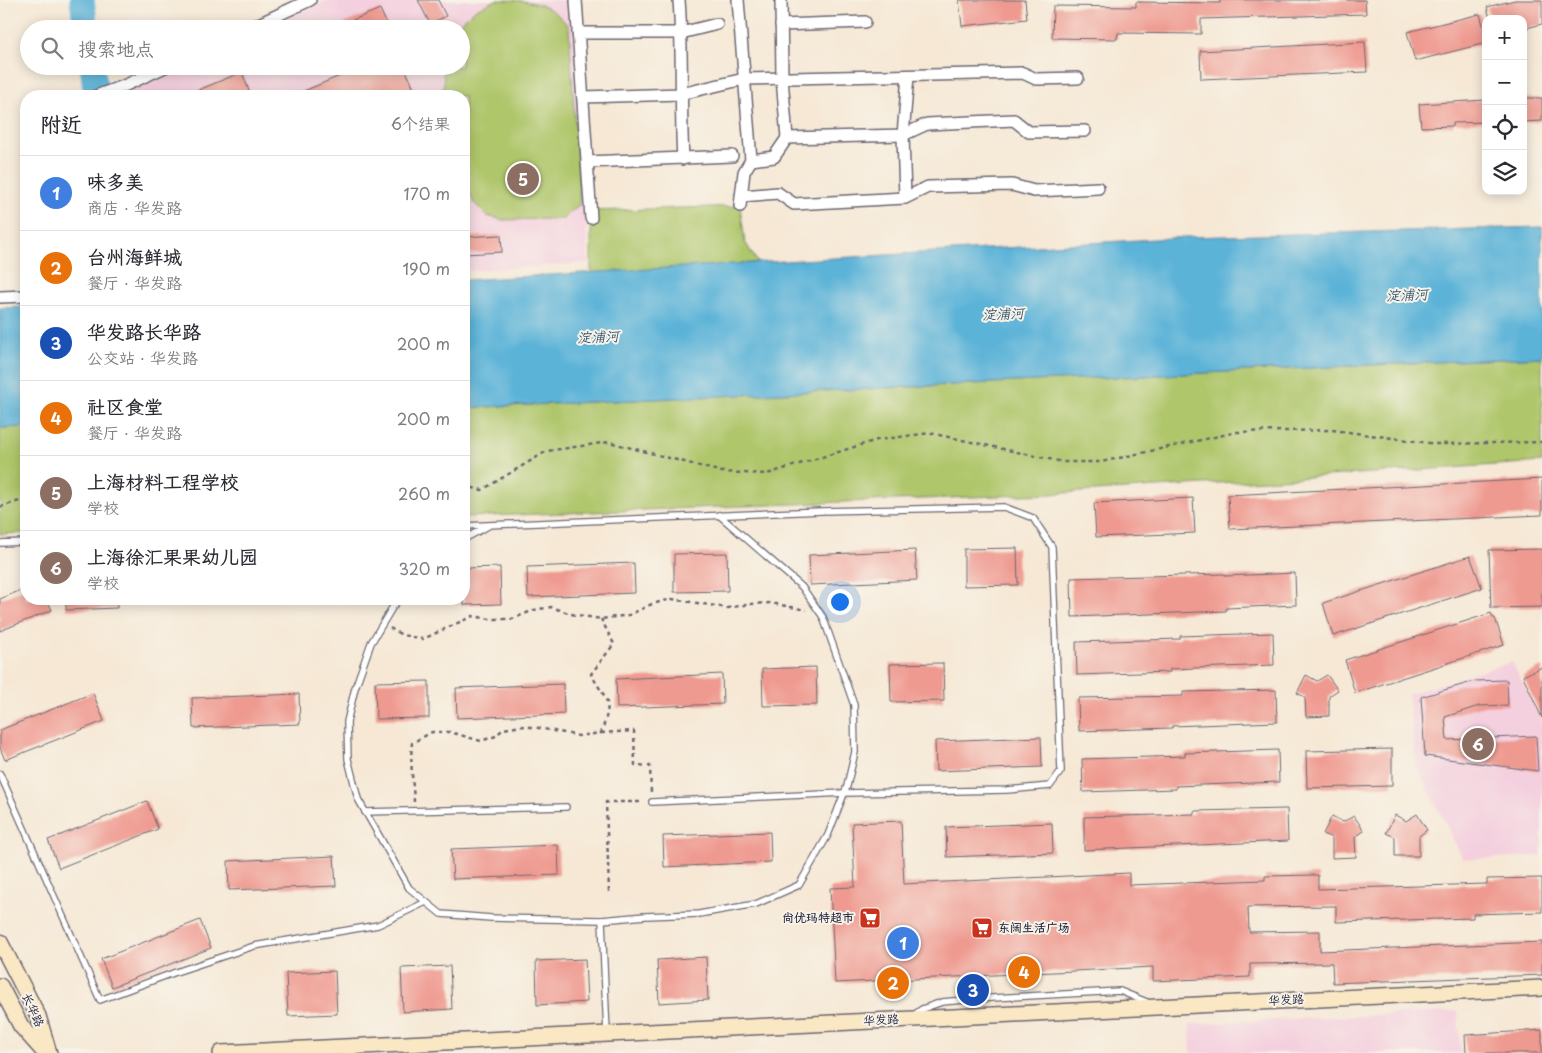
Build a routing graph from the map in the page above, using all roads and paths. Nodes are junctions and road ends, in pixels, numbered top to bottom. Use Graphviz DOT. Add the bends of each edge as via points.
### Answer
graph roads {
  1 [pos="310,0"];
  2 [pos="576,0"];
  3 [pos="679,0"];
  4 [pos="738,0"];
  5 [pos="781,0"];
  6 [pos="267,20"];
  7 [pos="865,22"];
  8 [pos="717,24"];
  9 [pos="782,25"];
  10 [pos="578,33"];
  11 [pos="681,33"];
  12 [pos="148,75"];
  13 [pos="908,76"];
  14 [pos="782,78"];
  15 [pos="1078,78"];
  16 [pos="744,79"];
  17 [pos="116,90"];
  18 [pos="681,94"];
  19 [pos="583,97"];
  20 [pos="1085,131"];
  21 [pos="903,134"];
  22 [pos="787,138"];
  23 [pos="732,156"];
  24 [pos="683,159"];
  25 [pos="751,160"];
  26 [pos="587,162"];
  27 [pos="1098,188"];
  28 [pos="905,198"];
  29 [pos="591,218"];
  30 [pos="20,296"];
  31 [pos="0,297"];
  32 [pos="1542,442"];
  33 [pos="470,487"];
  34 [pos="20,501"];
  35 [pos="0,507"];
  36 [pos="719,515"];
  37 [pos="490,525"];
  38 [pos="470,526"];
  39 [pos="470,537"];
  40 [pos="20,542"];
  41 [pos="0,543"];
  42 [pos="395,605"];
  43 [pos="819,611"];
  44 [pos="601,619"];
  45 [pos="383,624"];
  46 [pos="601,734"];
  47 [pos="0,774"];
  48 [pos="844,793"];
  49 [pos="652,802"];
  50 [pos="566,806"];
  51 [pos="414,811"];
  52 [pos="365,812"];
  53 [pos="609,892"];
  54 [pos="426,902"];
  55 [pos="602,920"];
  56 [pos="0,942"];
  57 [pos="0,986"];
  58 [pos="1542,988"];
  59 [pos="608,1034"];
  60 [pos="45,1053"];
  61 [pos="49,1053"];
  62 [pos="221,1053"];
  1 -- 6 [label="street"];
  2 -- 10 [label="street"];
  3 -- 11 [label="street"];
  4 -- 16 [label="street"];
  5 -- 9 [label="street"];
  7 -- 9 [label="street"];
  8 -- 11 [label="street"];
  9 -- 14 [label="street"];
  10 -- 11 [label="street"];
  10 -- 19 [label="street"];
  11 -- 18 [label="street"];
  12 -- 17 [label="street"];
  13 -- 14 [label="street"];
  13 -- 15 [label="street" via="1023,73 1036,79"];
  13 -- 21 [label="street"];
  14 -- 16 [label="street"];
  14 -- 22 [label="street"];
  16 -- 18 [label="street"];
  16 -- 25 [label="street"];
  18 -- 19 [label="street"];
  18 -- 24 [label="street"];
  19 -- 26 [label="street"];
  20 -- 21 [label="street" via="1029,132 1014,120 927,124"];
  21 -- 22 [label="street"];
  21 -- 28 [label="street"];
  22 -- 25 [label="street" via="774,157"];
  23 -- 24 [label="street"];
  24 -- 26 [label="street"];
  25 -- 28 [label="street" via="744,172 740,201 778,193 794,204"];
  26 -- 29 [label="street"];
  27 -- 28 [label="street" via="1034,191 1012,185 928,187"];
  30 -- 31 [label="street"];
  32 -- 33 [label="path" via="1437,444 1333,430 1237,432 1101,462 1063,462 930,433 876,440 767,474 722,472 610,442 547,451 482,490"];
  34 -- 35 [label="path"];
  36 -- 37 [label="lane"];
  36 -- 43 [label="lane" via="802,587"];
  36 -- 48 [label="lane" via="1004,507 1033,518 1052,547 1061,771 1050,786 1007,790"];
  37 -- 38 [label="lane"];
  37 -- 39 [label="lane"];
  40 -- 41 [label="lane"];
  42 -- 45 [label="lane"];
  43 -- 44 [label="path" via="770,602 728,608 672,599 629,615"];
  43 -- 48 [label="lane" via="854,705 854,752"];
  44 -- 45 [label="path" via="551,607 512,619 473,616 423,639 402,635"];
  44 -- 46 [label="path" via="614,644 591,674 609,708"];
  45 -- 52 [label="lane" via="371,643 347,722 348,759 358,799"];
  46 -- 49 [label="path" via="634,731 635,764 650,766"];
  46 -- 51 [label="path" via="579,736 522,726 504,729 496,736 481,741 450,732 432,732 412,743"];
  47 -- 54 [label="lane" via="100,1000 254,946 378,926"];
  48 -- 49 [label="lane"];
  48 -- 55 [label="lane" via="828,835 799,885 756,904 699,914"];
  49 -- 53 [label="path" via="606,802"];
  50 -- 51 [label="lane"];
  51 -- 52 [label="lane"];
  52 -- 54 [label="lane" via="409,888"];
  54 -- 55 [label="lane" via="441,914"];
  55 -- 59 [label="lane"];
  56 -- 61 [label="street, 长华路" via="38,1016"];
  57 -- 60 [label="street, 长华路" via="21,1026"];
  58 -- 59 [label="street, 华发路"];
  59 -- 62 [label="street, 华发路"];
}
